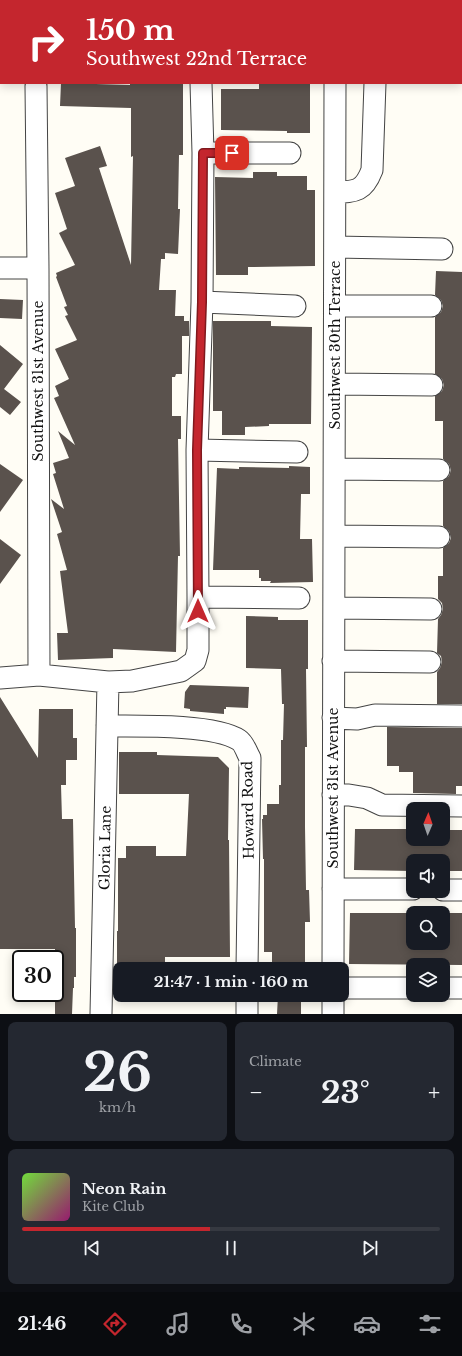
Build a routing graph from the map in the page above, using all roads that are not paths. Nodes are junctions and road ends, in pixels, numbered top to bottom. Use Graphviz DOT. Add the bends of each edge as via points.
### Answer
graph roads {
  1 [pos="201,84"];
  2 [pos="335,84"];
  3 [pos="374,84"];
  4 [pos="36,86"];
  5 [pos="203,153"];
  6 [pos="290,153"];
  7 [pos="335,192"];
  8 [pos="335,247"];
  9 [pos="442,249"];
  10 [pos="0,268"];
  11 [pos="38,268"];
  12 [pos="202,302"];
  13 [pos="295,306"];
  14 [pos="335,306"];
  15 [pos="430,306"];
  16 [pos="335,384"];
  17 [pos="432,385"];
  18 [pos="197,450"];
  19 [pos="297,452"];
  20 [pos="335,469"];
  21 [pos="439,470"];
  22 [pos="335,536"];
  23 [pos="439,537"];
  24 [pos="198,597"];
  25 [pos="299,598"];
  26 [pos="334,608"];
  27 [pos="431,609"];
  28 [pos="333,661"];
  29 [pos="430,662"];
  30 [pos="39,675"];
  31 [pos="0,678"];
  32 [pos="108,682"];
  33 [pos="462,716"];
  34 [pos="333,718"];
  35 [pos="107,726"];
  36 [pos="333,795"];
  37 [pos="462,806"];
  38 [pos="333,889"];
  39 [pos="406,890"];
  40 [pos="450,890"];
  41 [pos="462,890"];
  42 [pos="247,962"];
  43 [pos="333,962"];
  44 [pos="349,988"];
  45 [pos="406,988"];
  46 [pos="450,988"];
  47 [pos="462,988"];
  48 [pos="247,1002"];
  49 [pos="333,1002"];
  50 [pos="101,1014"];
  51 [pos="247,1014"];
  52 [pos="332,1014"];
  1 -- 5 [label="street"];
  2 -- 7 [label="street, Southwest 30th Terrace"];
  3 -- 7 [label="street" via="372,170 368,181 362,187 353,192"];
  4 -- 11 [label="street, Southwest 31st Avenue"];
  5 -- 6 [label="street"];
  5 -- 12 [label="street"];
  7 -- 8 [label="street, Southwest 30th Terrace"];
  8 -- 9 [label="street"];
  8 -- 14 [label="street, Southwest 30th Terrace"];
  10 -- 11 [label="street"];
  11 -- 30 [label="street, Southwest 31st Avenue"];
  12 -- 13 [label="street"];
  12 -- 18 [label="street"];
  14 -- 15 [label="street"];
  14 -- 16 [label="street, Southwest 30th Terrace"];
  16 -- 17 [label="street"];
  16 -- 20 [label="street, Southwest 30th Terrace"];
  18 -- 19 [label="street"];
  18 -- 24 [label="street"];
  20 -- 21 [label="street"];
  20 -- 22 [label="street, Southwest 30th Terrace"];
  22 -- 23 [label="street"];
  22 -- 26 [label="street, Southwest 30th Terrace"];
  24 -- 25 [label="street"];
  24 -- 32 [label="street" via="198,650 195,661 181,671 132,681"];
  26 -- 27 [label="street"];
  26 -- 28 [label="street, Southwest 31st Avenue"];
  28 -- 29 [label="street"];
  28 -- 34 [label="street, Southwest 31st Avenue"];
  30 -- 31 [label="street"];
  30 -- 32 [label="street"];
  32 -- 35 [label="street, Gloria Lane"];
  33 -- 34 [label="street" via="375,715 357,719"];
  34 -- 36 [label="street, Southwest 31st Avenue"];
  35 -- 42 [label="street, Howard Road" via="198,729 223,732 240,741 250,758"];
  35 -- 50 [label="street, Gloria Lane"];
  36 -- 37 [label="street" via="367,798 382,805"];
  36 -- 38 [label="street, Southwest 31st Avenue"];
  38 -- 39 [label="street"];
  38 -- 43 [label="street, Southwest 31st Avenue"];
  40 -- 41 [label="street"];
  44 -- 45 [label="street"];
  46 -- 47 [label="street"];
  48 -- 51 [label="street"];
  49 -- 52 [label="street"];
}
